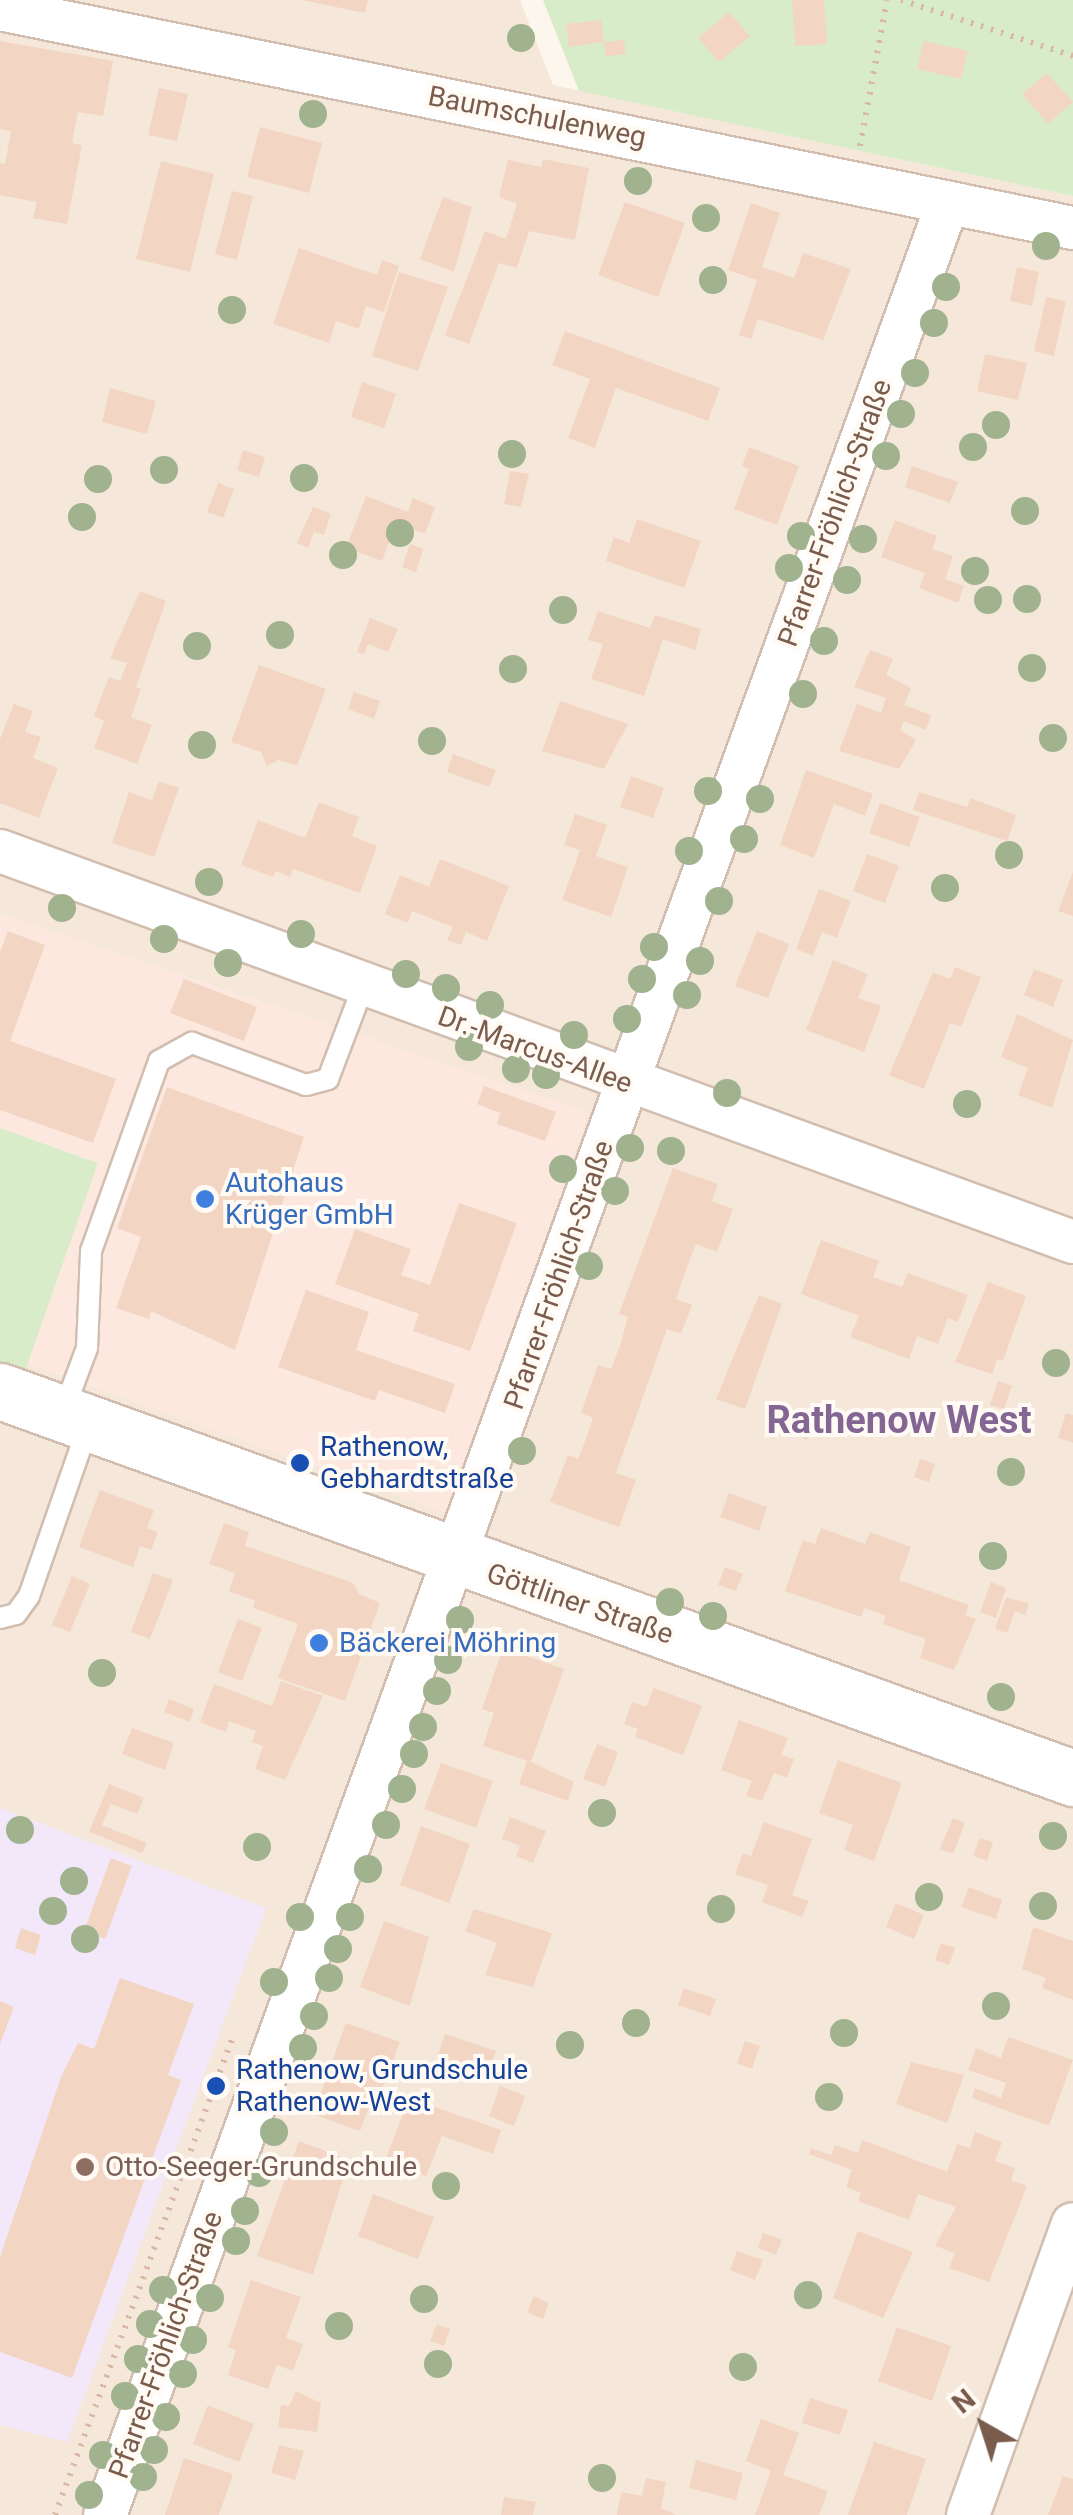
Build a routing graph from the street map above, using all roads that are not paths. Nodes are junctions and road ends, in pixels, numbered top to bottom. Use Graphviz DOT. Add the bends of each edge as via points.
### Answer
graph roads {
  1 [pos="0,8"];
  2 [pos="948,203"];
  3 [pos="1073,228"];
  4 [pos="0,852"];
  5 [pos="364,987"];
  6 [pos="625,1084"];
  7 [pos="1073,1242"];
  8 [pos="0,1391"];
  9 [pos="76,1419"];
  10 [pos="457,1560"];
  11 [pos="0,1618"];
  12 [pos="1073,1778"];
  13 [pos="1073,2224"];
  14 [pos="105,2515"];
  15 [pos="968,2515"];
  1 -- 2 [label="street, Baumschulenweg"];
  2 -- 3 [label="street, Baumschulenweg"];
  2 -- 6 [label="street, Pfarrer-Fröhlich-Straße"];
  4 -- 5 [label="street, Dr.-Marcus-Allee"];
  5 -- 6 [label="street, Dr.-Marcus-Allee"];
  5 -- 9 [label="lane" via="328,1079 306,1085 192,1043 159,1061 91,1250"];
  6 -- 7 [label="street, Dr.-Marcus-Allee"];
  6 -- 10 [label="street, Pfarrer-Fröhlich-Straße"];
  8 -- 9 [label="street, Göttliner Straße"];
  9 -- 10 [label="street, Göttliner Straße"];
  9 -- 11 [label="lane" via="29,1596 16,1614"];
  10 -- 12 [label="street, Göttliner Straße"];
  10 -- 14 [label="street, Pfarrer-Fröhlich-Straße"];
  13 -- 15 [label="street"];
}
